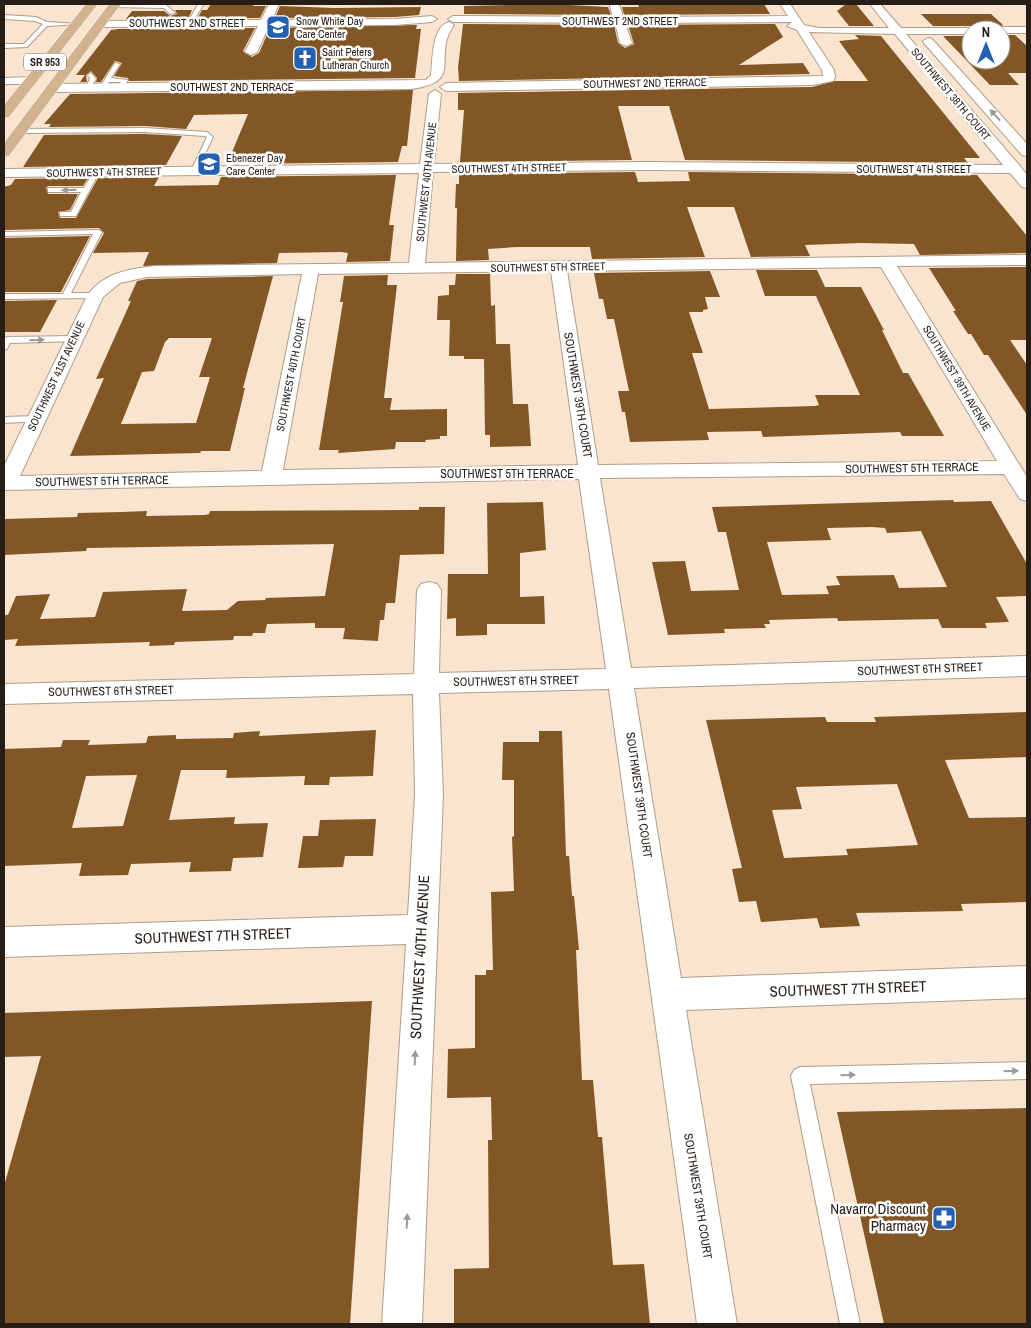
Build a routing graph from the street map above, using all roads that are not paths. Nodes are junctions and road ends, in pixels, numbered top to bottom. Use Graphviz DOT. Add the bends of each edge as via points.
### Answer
graph roads {
  1 [pos="201,4"];
  2 [pos="274,4"];
  3 [pos="615,4"];
  4 [pos="785,4"];
  5 [pos="875,4"];
  6 [pos="114,5"];
  7 [pos="89,7"];
  8 [pos="172,13"];
  9 [pos="4,17"];
  10 [pos="907,17"];
  11 [pos="442,20"];
  12 [pos="619,20"];
  13 [pos="189,23"];
  14 [pos="265,23"];
  15 [pos="798,23"];
  16 [pos="46,24"];
  17 [pos="76,24"];
  18 [pos="100,24"];
  19 [pos="1011,30"];
  20 [pos="1027,30"];
  21 [pos="898,31"];
  22 [pos="919,31"];
  23 [pos="961,31"];
  24 [pos="88,39"];
  25 [pos="626,43"];
  26 [pos="4,46"];
  27 [pos="251,52"];
  28 [pos="117,64"];
  29 [pos="91,75"];
  30 [pos="4,81"];
  31 [pos="30,81"];
  32 [pos="104,84"];
  33 [pos="436,85"];
  34 [pos="87,88"];
  35 [pos="51,90"];
  36 [pos="4,114"];
  37 [pos="20,131"];
  38 [pos="1027,152"];
  39 [pos="4,153"];
  40 [pos="428,169"];
  41 [pos="1015,169"];
  42 [pos="194,171"];
  43 [pos="96,172"];
  44 [pos="4,173"];
  45 [pos="1027,184"];
  46 [pos="51,190"];
  47 [pos="86,190"];
  48 [pos="63,214"];
  49 [pos="4,234"];
  50 [pos="1027,260"];
  51 [pos="886,262"];
  52 [pos="558,267"];
  53 [pos="311,269"];
  54 [pos="416,269"];
  55 [pos="116,279"];
  56 [pos="66,296"];
  57 [pos="95,296"];
  58 [pos="4,298"];
  59 [pos="73,339"];
  60 [pos="4,347"];
  61 [pos="36,419"];
  62 [pos="4,420"];
  63 [pos="1010,466"];
  64 [pos="590,473"];
  65 [pos="271,478"];
  66 [pos="5,483"];
  67 [pos="1027,494"];
  68 [pos="429,590"];
  69 [pos="1027,666"];
  70 [pos="622,678"];
  71 [pos="426,683"];
  72 [pos="4,694"];
  73 [pos="421,929"];
  74 [pos="4,942"];
  75 [pos="1027,982"];
  76 [pos="668,995"];
  77 [pos="1027,1070"];
  78 [pos="402,1324"];
  79 [pos="717,1324"];
  80 [pos="850,1324"];
  1 -- 13 [label="lane"];
  2 -- 14 [label="street"];
  3 -- 12 [label="street"];
  4 -- 15 [label="street"];
  5 -- 21 [label="street, SOUTHWEST 38TH COURT"];
  6 -- 8 [label="lane" via="165,6"];
  6 -- 18 [label="main road, SR 953"];
  7 -- 17 [label="main road, SR 953"];
  7 -- 18 [label="main road" via="89,21"];
  9 -- 16 [label="lane" via="36,19"];
  10 -- 22 [label="street, SOUTHWEST 38TH COURT"];
  11 -- 12 [label="street, SOUTHWEST 2ND STREET"];
  11 -- 14 [label="street, SOUTHWEST 2ND STREET"];
  11 -- 33 [label="street, SOUTHWEST 40TH AVENUE"];
  12 -- 15 [label="street, SOUTHWEST 2ND STREET"];
  12 -- 25 [label="street"];
  13 -- 14 [label="street, SOUTHWEST 2ND STREET"];
  13 -- 18 [label="street, SOUTHWEST 2ND STREET"];
  14 -- 27 [label="street"];
  15 -- 21 [label="street, SOUTHWEST 2ND STREET" via="819,31"];
  15 -- 33 [label="street, SOUTHWEST 2ND TERRACE" via="830,73 829,78 812,82"];
  16 -- 17 [label="lane"];
  16 -- 26 [label="lane" via="25,46"];
  17 -- 24 [label="main road" via="86,28"];
  17 -- 31 [label="main road, SR 953"];
  18 -- 24 [label="main road, SR 953"];
  19 -- 20 [label="street"];
  21 -- 22 [label="street, SOUTHWEST 2ND STREET"];
  21 -- 41 [label="street, SOUTHWEST 38TH COURT"];
  22 -- 23 [label="street, SOUTHWEST 2ND STREET"];
  38 -- 22 [label="street, SOUTHWEST 38TH COURT, one-way"];
  24 -- 35 [label="main road, SR 953"];
  28 -- 32 [label="lane"];
  29 -- 34 [label="lane" via="93,79"];
  30 -- 31 [label="street"];
  31 -- 35 [label="main road"];
  31 -- 36 [label="main road, SR 953"];
  32 -- 33 [label="street, SOUTHWEST 2ND TERRACE" via="120,88"];
  32 -- 34 [label="street, SOUTHWEST 2ND TERRACE"];
  33 -- 40 [label="street, SOUTHWEST 40TH AVENUE"];
  34 -- 35 [label="street, SOUTHWEST 2ND TERRACE"];
  35 -- 37 [label="main road, SR 953"];
  37 -- 39 [label="main road, SR 953"];
  37 -- 42 [label="lane" via="145,130 207,134 210,137"];
  40 -- 41 [label="street, SOUTHWEST 4TH STREET" via="692,166"];
  40 -- 42 [label="street, SOUTHWEST 4TH STREET"];
  40 -- 54 [label="street, SOUTHWEST 40TH AVENUE"];
  41 -- 45 [label="street, SOUTHWEST 38TH COURT"];
  42 -- 43 [label="street, SOUTHWEST 4TH STREET"];
  43 -- 44 [label="street, SOUTHWEST 4TH STREET"];
  43 -- 47 [label="lane"];
  47 -- 46 [label="lane, one-way"];
  47 -- 48 [label="lane" via="73,214"];
  49 -- 56 [label="lane" via="98,232"];
  50 -- 51 [label="street, SOUTHWEST 5TH STREET"];
  51 -- 52 [label="street, SOUTHWEST 5TH STREET"];
  51 -- 63 [label="street, SOUTHWEST 39TH AVENUE"];
  52 -- 54 [label="street, SOUTHWEST 5TH STREET"];
  52 -- 64 [label="street, SOUTHWEST 39TH COURT"];
  53 -- 54 [label="street, SOUTHWEST 5TH STREET"];
  53 -- 55 [label="street, SOUTHWEST 5TH STREET" via="155,271"];
  53 -- 65 [label="street, SOUTHWEST 40TH COURT"];
  55 -- 57 [label="street, SOUTHWEST 41ST AVENUE" via="102,286"];
  56 -- 57 [label="lane"];
  56 -- 58 [label="lane"];
  57 -- 59 [label="street, SOUTHWEST 41ST AVENUE"];
  60 -- 59 [label="lane, one-way" via="8,340"];
  59 -- 61 [label="street, SOUTHWEST 41ST AVENUE"];
  61 -- 62 [label="lane"];
  61 -- 66 [label="street, SOUTHWEST 41ST AVENUE"];
  63 -- 64 [label="street, SOUTHWEST 5TH TERRACE"];
  63 -- 67 [label="street, SOUTHWEST 39TH AVENUE"];
  64 -- 65 [label="street, SOUTHWEST 5TH TERRACE"];
  64 -- 70 [label="street, SOUTHWEST 39TH COURT"];
  65 -- 66 [label="street, SOUTHWEST 5TH TERRACE"];
  68 -- 71 [label="street, SOUTHWEST 40TH AVENUE"];
  69 -- 70 [label="street, SOUTHWEST 6TH STREET"];
  70 -- 71 [label="street, SOUTHWEST 6TH STREET"];
  70 -- 76 [label="street, SOUTHWEST 39TH COURT"];
  71 -- 72 [label="street, SOUTHWEST 6TH STREET"];
  71 -- 73 [label="street, SOUTHWEST 40TH AVENUE" via="429,794"];
  73 -- 74 [label="street, SOUTHWEST 7TH STREET"];
  78 -- 73 [label="street, SOUTHWEST 40TH AVENUE, one-way"];
  75 -- 76 [label="street, SOUTHWEST 7TH STREET"];
  76 -- 79 [label="street, SOUTHWEST 39TH COURT"];
  80 -- 77 [label="lane, one-way" via="800,1076"];
}
